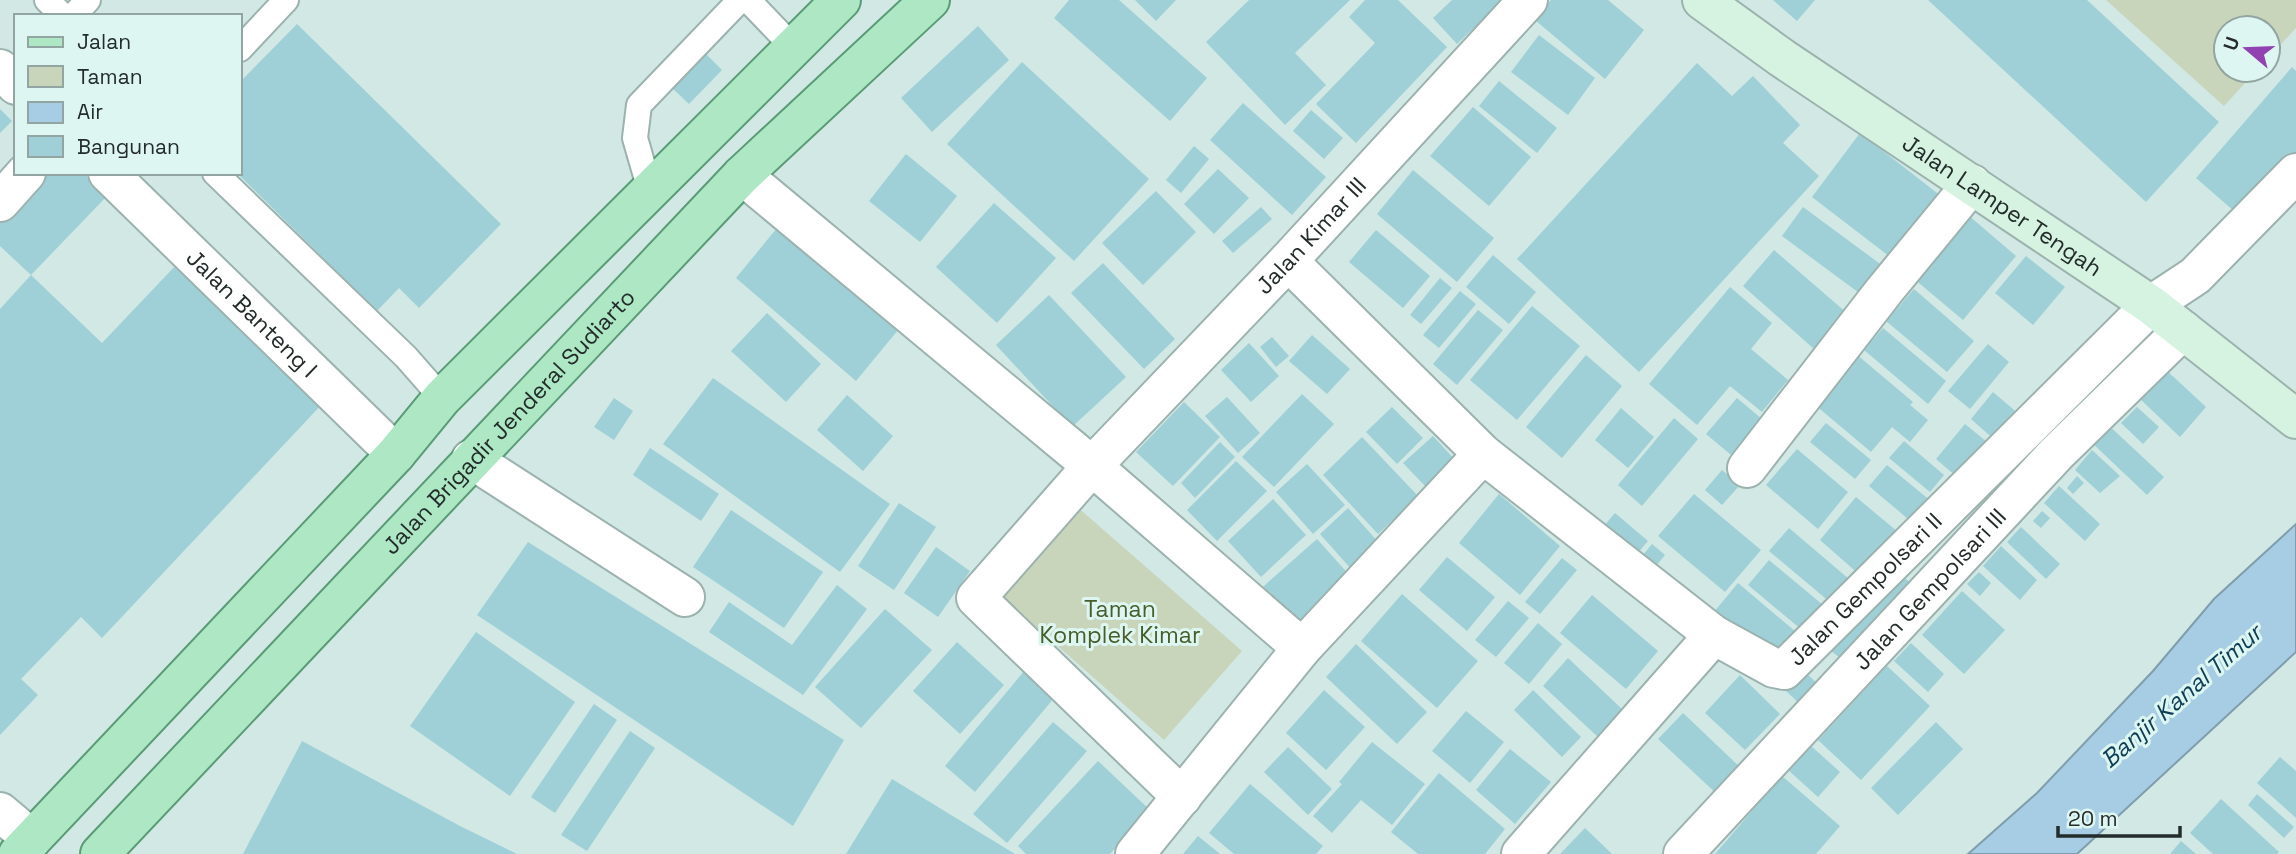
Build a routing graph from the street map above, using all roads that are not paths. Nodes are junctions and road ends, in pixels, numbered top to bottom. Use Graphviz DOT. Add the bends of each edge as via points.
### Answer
graph roads {
  1 [pos="47,0"];
  2 [pos="88,0"];
  3 [pos="286,0"];
  4 [pos="740,0"];
  5 [pos="748,0"];
  6 [pos="841,0"];
  7 [pos="930,0"];
  8 [pos="1528,0"];
  9 [pos="1702,0"];
  10 [pos="61,14"];
  11 [pos="75,14"];
  12 [pos="242,47"];
  13 [pos="793,47"];
  14 [pos="0,69"];
  15 [pos="14,83"];
  16 [pos="2296,173"];
  17 [pos="24,175"];
  18 [pos="110,175"];
  19 [pos="217,175"];
  20 [pos="742,175"];
  21 [pos="1972,184"];
  22 [pos="650,190"];
  23 [pos="0,202"];
  24 [pos="1288,261"];
  25 [pos="2151,305"];
  26 [pos="2183,330"];
  27 [pos="442,398"];
  28 [pos="2296,419"];
  29 [pos="396,454"];
  30 [pos="1483,454"];
  31 [pos="471,459"];
  32 [pos="1092,466"];
  33 [pos="1746,468"];
  34 [pos="685,597"];
  35 [pos="1714,635"];
  36 [pos="1302,648"];
  37 [pos="1182,797"];
  38 [pos="0,812"];
  39 [pos="25,846"];
  40 [pos="100,854"];
  41 [pos="1135,854"];
  42 [pos="1521,854"];
  43 [pos="1683,854"];
  1 -- 10 [label="lane"];
  2 -- 11 [label="lane"];
  3 -- 12 [label="lane"];
  4 -- 22 [label="lane" via="639,105 635,138"];
  5 -- 13 [label="lane"];
  6 -- 13 [label="main road"];
  7 -- 20 [label="main road, Jalan Brigadir Jenderal Sudiarto"];
  8 -- 24 [label="street, Jalan Kimar III"];
  9 -- 21 [label="main road, Jalan Lamper Tengah"];
  13 -- 22 [label="main road"];
  14 -- 15 [label="street"];
  16 -- 25 [label="street, Jalan Gempolsari II" via="2195,276"];
  17 -- 23 [label="street"];
  18 -- 29 [label="street, Jalan Banteng I"];
  19 -- 27 [label="lane" via="407,357"];
  20 -- 31 [label="main road, Jalan Brigadir Jenderal Sudiarto"];
  20 -- 32 [label="street"];
  21 -- 25 [label="main road, Jalan Lamper Tengah"];
  21 -- 33 [label="street"];
  22 -- 27 [label="main road"];
  24 -- 30 [label="street, Jalan Gempolsari II"];
  24 -- 32 [label="street, Jalan Kimar III"];
  25 -- 26 [label="main road, Jalan Lamper Tengah"];
  25 -- 35 [label="street, Jalan Gempolsari II" via="1789,668 1773,668"];
  26 -- 28 [label="main road, Jalan Lamper Tengah"];
  26 -- 43 [label="street, Jalan Gempolsari III" via="2056,454"];
  27 -- 29 [label="main road"];
  29 -- 39 [label="main road"];
  30 -- 35 [label="street, Jalan Gempolsari II"];
  30 -- 36 [label="street"];
  31 -- 34 [label="street"];
  31 -- 40 [label="main road, Jalan Brigadir Jenderal Sudiarto"];
  32 -- 36 [label="street"];
  32 -- 37 [label="street, Jalan Kimar III" via="976,598"];
  35 -- 42 [label="street"];
  36 -- 37 [label="street"];
  37 -- 41 [label="street"];
  38 -- 39 [label="street"];
}
